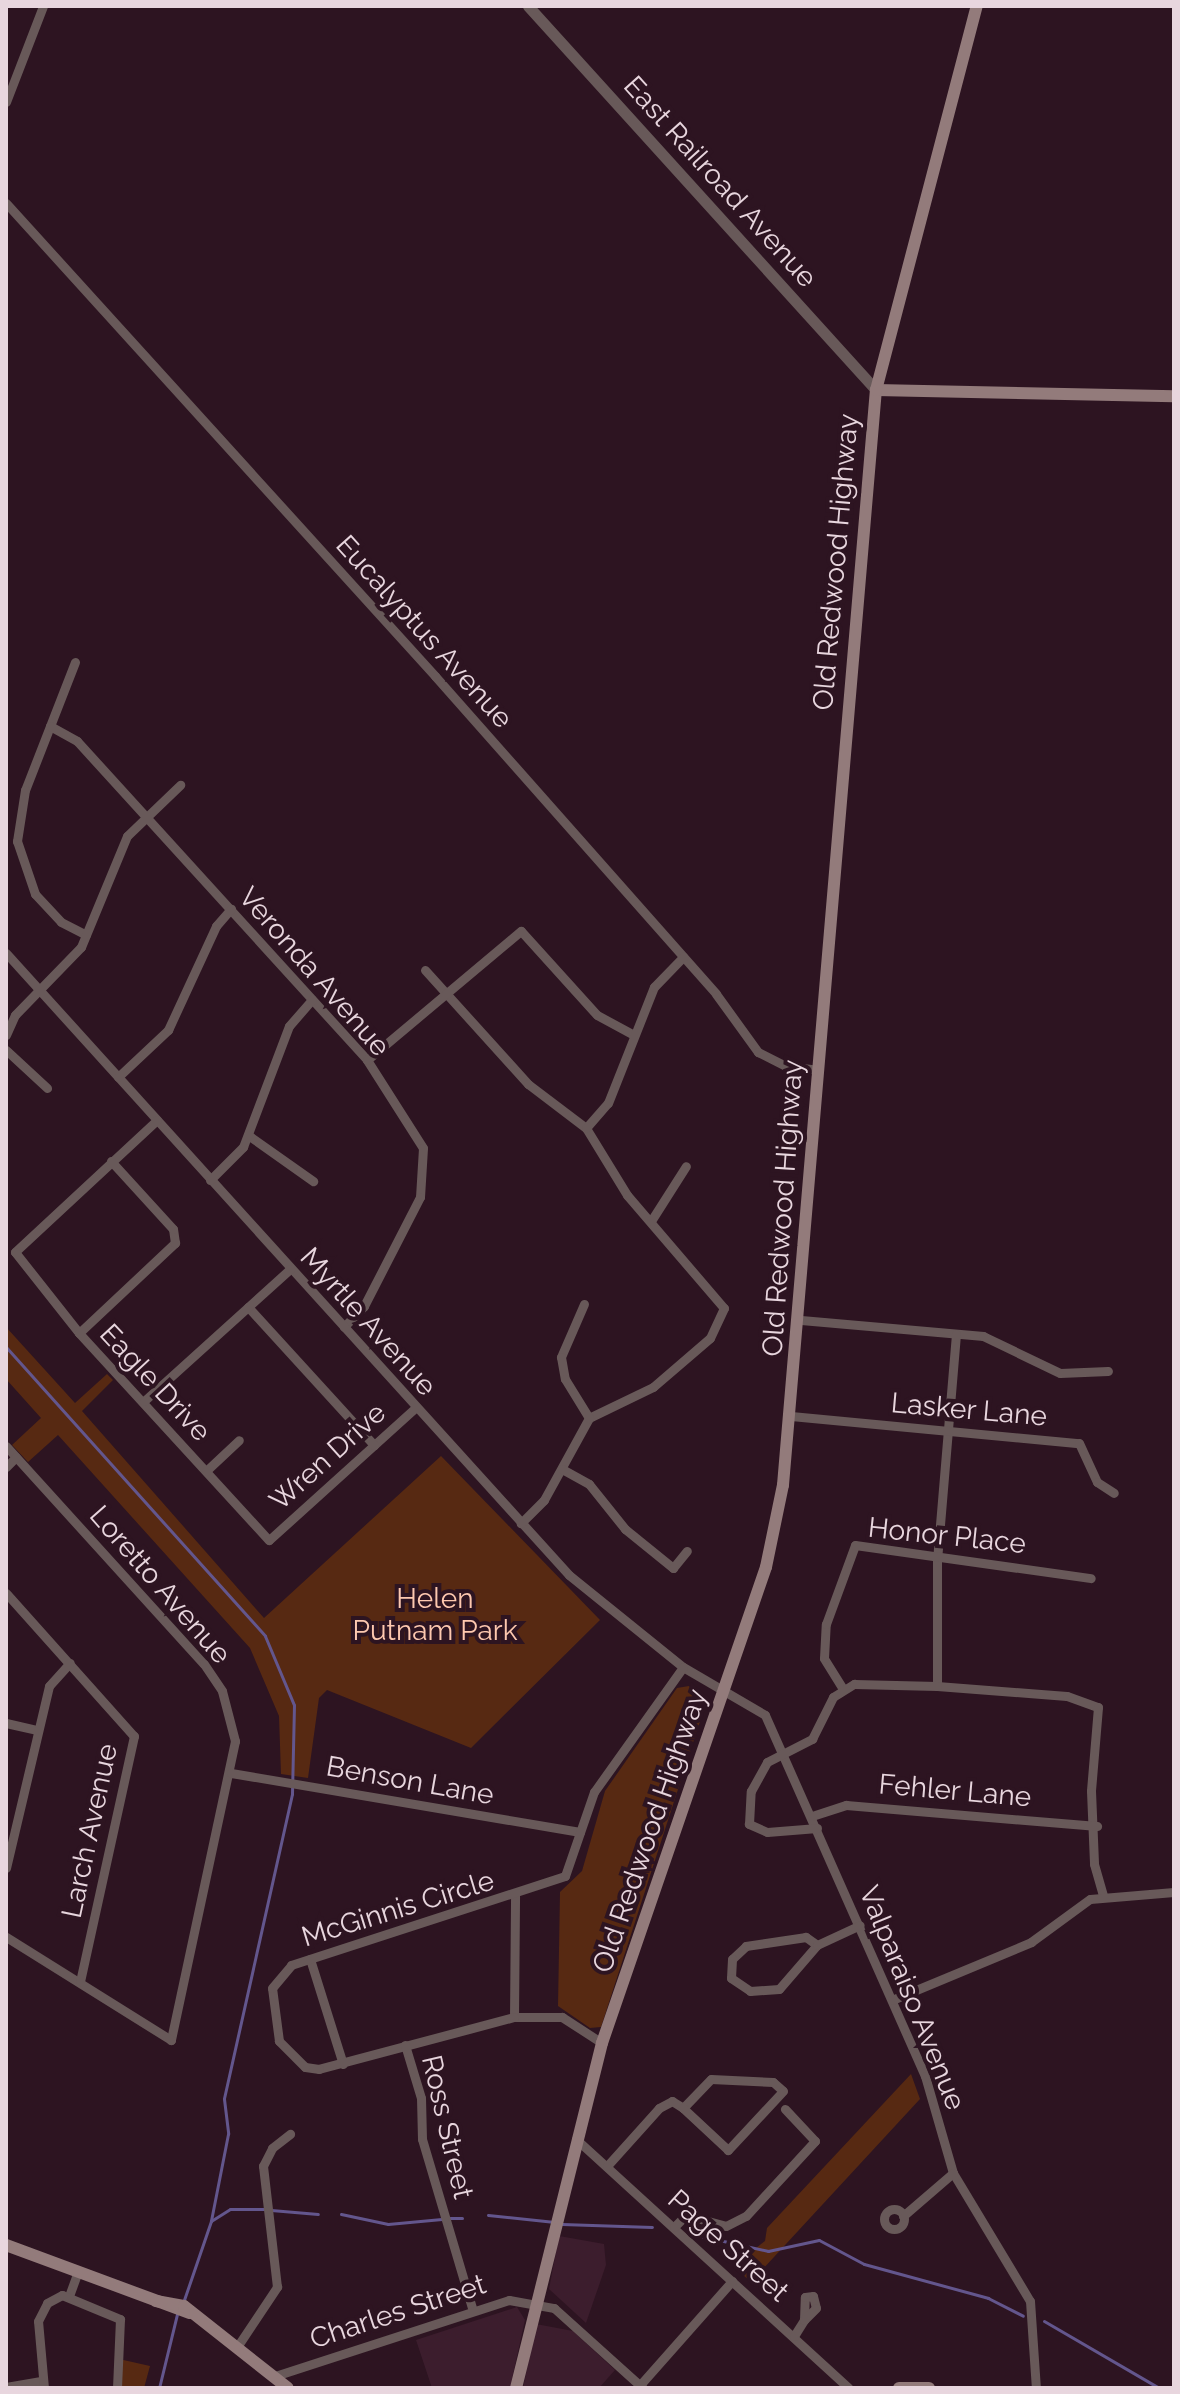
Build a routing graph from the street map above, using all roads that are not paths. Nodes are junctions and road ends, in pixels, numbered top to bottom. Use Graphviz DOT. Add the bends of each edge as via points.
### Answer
graph roads {
  1 [pos="43,6"];
  2 [pos="528,6"];
  3 [pos="977,6"];
  4 [pos="6,102"];
  5 [pos="6,203"];
  6 [pos="876,390"];
  7 [pos="1174,396"];
  8 [pos="75,662"];
  9 [pos="50,726"];
  10 [pos="180,785"];
  11 [pos="146,817"];
  12 [pos="231,909"];
  13 [pos="86,935"];
  14 [pos="6,953"];
  15 [pos="683,957"];
  16 [pos="425,970"];
  17 [pos="39,990"];
  18 [pos="449,996"];
  19 [pos="312,1000"];
  20 [pos="6,1035"];
  21 [pos="634,1035"];
  22 [pos="6,1050"];
  23 [pos="367,1060"];
  24 [pos="817,1070"];
  25 [pos="118,1077"];
  26 [pos="47,1088"];
  27 [pos="157,1120"];
  28 [pos="586,1128"];
  29 [pos="248,1135"];
  30 [pos="111,1161"];
  31 [pos="686,1166"];
  32 [pos="210,1180"];
  33 [pos="313,1181"];
  34 [pos="651,1221"];
  35 [pos="290,1269"];
  36 [pos="584,1304"];
  37 [pos="248,1307"];
  38 [pos="801,1320"];
  39 [pos="344,1327"];
  40 [pos="79,1333"];
  41 [pos="956,1334"];
  42 [pos="1108,1371"];
  43 [pos="144,1401"];
  44 [pos="416,1407"];
  45 [pos="791,1416"];
  46 [pos="589,1418"];
  47 [pos="948,1431"];
  48 [pos="239,1440"];
  49 [pos="374,1445"];
  50 [pos="6,1446"];
  51 [pos="16,1457"];
  52 [pos="6,1467"];
  53 [pos="562,1469"];
  54 [pos="206,1471"];
  55 [pos="1114,1493"];
  56 [pos="521,1523"];
  57 [pos="269,1540"];
  58 [pos="687,1551"];
  59 [pos="937,1559"];
  60 [pos="1091,1578"];
  61 [pos="6,1593"];
  62 [pos="70,1663"];
  63 [pos="683,1667"];
  64 [pos="937,1686"];
  65 [pos="725,1688"];
  66 [pos="843,1689"];
  67 [pos="6,1723"];
  68 [pos="36,1730"];
  69 [pos="784,1752"];
  70 [pos="231,1773"];
  71 [pos="812,1816"];
  72 [pos="1097,1826"];
  73 [pos="817,1828"];
  74 [pos="580,1832"];
  75 [pos="6,1868"];
  76 [pos="1174,1892"];
  77 [pos="515,1895"];
  78 [pos="1103,1895"];
  79 [pos="860,1925"];
  80 [pos="6,1937"];
  81 [pos="817,1945"];
  82 [pos="310,1959"];
  83 [pos="80,1981"];
  84 [pos="892,2000"];
  85 [pos="514,2017"];
  86 [pos="602,2043"];
  87 [pos="405,2045"];
  88 [pos="343,2064"];
  89 [pos="683,2108"];
  90 [pos="785,2109"];
  91 [pos="290,2134"];
  92 [pos="576,2139"];
  93 [pos="607,2166"];
  94 [pos="953,2173"];
  95 [pos="903,2216"];
  96 [pos="674,2227"];
  97 [pos="6,2245"];
  98 [pos="78,2271"];
  99 [pos="732,2281"];
  100 [pos="69,2296"];
  101 [pos="535,2305"];
  102 [pos="473,2311"];
  103 [pos="804,2320"];
  104 [pos="794,2336"];
  105 [pos="239,2344"];
  106 [pos="275,2376"];
  107 [pos="42,2385"];
  108 [pos="6,2387"];
  109 [pos="641,2387"];
  110 [pos="904,2387"];
  111 [pos="117,2388"];
  112 [pos="288,2388"];
  113 [pos="516,2388"];
  114 [pos="849,2388"];
  115 [pos="929,2388"];
  116 [pos="1036,2388"];
  1 -- 4 [label="street"];
  2 -- 6 [label="street, East Railroad Avenue"];
  3 -- 6 [label="main road, Old Redwood Highway"];
  5 -- 15 [label="street, Eucalyptus Avenue"];
  6 -- 7 [label="main road"];
  6 -- 24 [label="main road, Old Redwood Highway"];
  8 -- 9 [label="street"];
  9 -- 11 [label="street, Veronda Avenue" via="77,741"];
  9 -- 13 [label="street" via="20,810 19,855 51,914"];
  10 -- 11 [label="street"];
  11 -- 12 [label="street, Veronda Avenue"];
  11 -- 13 [label="street" via="123,843"];
  12 -- 19 [label="street, Veronda Avenue"];
  12 -- 25 [label="street" via="216,926 173,1023"];
  13 -- 17 [label="street"];
  14 -- 17 [label="street, Myrtle Avenue"];
  15 -- 21 [label="street" via="654,987"];
  15 -- 24 [label="street, Eucalyptus Avenue" via="758,1052 786,1066"];
  16 -- 18 [label="street"];
  17 -- 20 [label="street"];
  17 -- 25 [label="street, Myrtle Avenue"];
  18 -- 21 [label="street" via="521,931 597,1015"];
  18 -- 23 [label="street"];
  18 -- 28 [label="street" via="528,1084"];
  19 -- 23 [label="street, Veronda Avenue"];
  19 -- 29 [label="street" via="289,1026"];
  21 -- 28 [label="street" via="608,1103"];
  22 -- 26 [label="street"];
  23 -- 39 [label="street, Veronda Avenue" via="423,1148 426,1180 368,1299"];
  24 -- 38 [label="main road, Old Redwood Highway"];
  25 -- 27 [label="street, Myrtle Avenue"];
  27 -- 30 [label="street"];
  27 -- 32 [label="street, Myrtle Avenue"];
  28 -- 34 [label="street"];
  29 -- 32 [label="street"];
  29 -- 33 [label="street"];
  30 -- 40 [label="street, Eagle Drive" via="15,1252"];
  30 -- 40 [label="street" via="173,1229 175,1243"];
  31 -- 34 [label="street"];
  32 -- 35 [label="street, Myrtle Avenue"];
  34 -- 46 [label="street" via="724,1308 710,1338 653,1387"];
  35 -- 37 [label="street"];
  35 -- 39 [label="street, Myrtle Avenue"];
  36 -- 46 [label="street" via="561,1357 565,1379"];
  37 -- 43 [label="street"];
  37 -- 49 [label="street"];
  38 -- 41 [label="street"];
  38 -- 45 [label="main road, Old Redwood Highway"];
  39 -- 44 [label="street, Myrtle Avenue"];
  40 -- 43 [label="street, Eagle Drive"];
  41 -- 42 [label="street" via="996,1339 1060,1373"];
  41 -- 47 [label="street"];
  43 -- 54 [label="street, Eagle Drive"];
  44 -- 49 [label="street, Wren Drive"];
  44 -- 56 [label="street, Myrtle Avenue"];
  45 -- 47 [label="street, Lasker Lane"];
  45 -- 65 [label="main road, Old Redwood Highway" via="766,1567"];
  46 -- 53 [label="street"];
  47 -- 55 [label="street, Lasker Lane" via="1079,1443 1097,1482"];
  47 -- 59 [label="street"];
  48 -- 54 [label="street"];
  49 -- 57 [label="street, Wren Drive"];
  50 -- 51 [label="street, Loretto Avenue"];
  51 -- 52 [label="street"];
  51 -- 70 [label="street, Loretto Avenue" via="204,1664 228,1713"];
  53 -- 56 [label="street"];
  53 -- 58 [label="street" via="589,1484 625,1529 673,1568"];
  54 -- 57 [label="street, Eagle Drive"];
  56 -- 63 [label="street, Myrtle Avenue" via="596,1599"];
  59 -- 60 [label="street, Honor Place"];
  59 -- 64 [label="street"];
  59 -- 66 [label="street, Honor Place" via="855,1545 826,1624 824,1658"];
  61 -- 62 [label="street, Larch Avenue"];
  62 -- 68 [label="street" via="49,1686"];
  62 -- 83 [label="street, Larch Avenue" via="129,1727 135,1746"];
  63 -- 65 [label="street, Myrtle Avenue"];
  63 -- 74 [label="street" via="604,1774"];
  64 -- 66 [label="street" via="879,1680"];
  64 -- 72 [label="street" via="1092,1701 1098,1707 1091,1791"];
  65 -- 69 [label="street, Valparaiso Avenue" via="765,1715"];
  65 -- 86 [label="main road, Old Redwood Highway"];
  66 -- 69 [label="street" via="812,1739"];
  67 -- 68 [label="street"];
  68 -- 75 [label="street"];
  69 -- 71 [label="street, Valparaiso Avenue"];
  69 -- 73 [label="street" via="758,1774 746,1819 767,1832"];
  70 -- 74 [label="street, Benson Lane"];
  70 -- 83 [label="street, Loretto Avenue" via="171,2040"];
  71 -- 72 [label="street, Fehler Lane" via="846,1805"];
  71 -- 73 [label="street, Valparaiso Avenue"];
  72 -- 78 [label="street" via="1094,1864"];
  73 -- 79 [label="street, Valparaiso Avenue"];
  74 -- 77 [label="street, McGinnis Circle" via="565,1876"];
  76 -- 78 [label="street"];
  77 -- 82 [label="street, McGinnis Circle"];
  77 -- 85 [label="street"];
  78 -- 84 [label="street" via="1031,1942"];
  79 -- 81 [label="street"];
  79 -- 84 [label="street, Valparaiso Avenue"];
  80 -- 83 [label="street"];
  81 -- 81 [label="street" via="806,1937 746,1946 732,1959 731,1978 750,1991 779,1989"];
  82 -- 88 [label="street"];
  82 -- 88 [label="street, McGinnis Circle" via="279,1975 271,2023 305,2067"];
  84 -- 94 [label="street, Valparaiso Avenue"];
  85 -- 86 [label="street, McGinnis Circle" via="562,2017"];
  85 -- 87 [label="street, McGinnis Circle"];
  86 -- 92 [label="main road, Old Redwood Highway"];
  87 -- 88 [label="street, McGinnis Circle"];
  87 -- 102 [label="street, Ross Street" via="445,2218"];
  89 -- 89 [label="street" via="711,2079 773,2082 783,2091 728,2150"];
  89 -- 93 [label="street" via="672,2101 659,2108"];
  90 -- 96 [label="street" via="815,2141 746,2216 726,2226 686,2215"];
  91 -- 105 [label="street" via="272,2148 263,2166 277,2287"];
  92 -- 93 [label="street, Page Street"];
  92 -- 101 [label="main road, Old Redwood Highway"];
  93 -- 96 [label="street, Page Street"];
  94 -- 95 [label="street"];
  94 -- 116 [label="street, Valparaiso Avenue" via="1030,2301"];
  96 -- 99 [label="street, Page Street"];
  97 -- 98 [label="main road"];
  98 -- 100 [label="street"];
  98 -- 105 [label="main road" via="190,2313"];
  99 -- 104 [label="street, Page Street"];
  99 -- 109 [label="street"];
  100 -- 107 [label="street" via="51,2300 38,2321"];
  100 -- 111 [label="street" via="120,2319"];
  101 -- 102 [label="street, Charles Street" via="509,2300"];
  101 -- 109 [label="street" via="564,2316"];
  101 -- 113 [label="main road, Old Redwood Highway"];
  102 -- 106 [label="street, Charles Street"];
  103 -- 104 [label="street"];
  104 -- 114 [label="street, Page Street"];
  105 -- 106 [label="main road"];
  106 -- 112 [label="main road"];
  107 -- 108 [label="street"];
  110 -- 115 [label="main road"];
}
